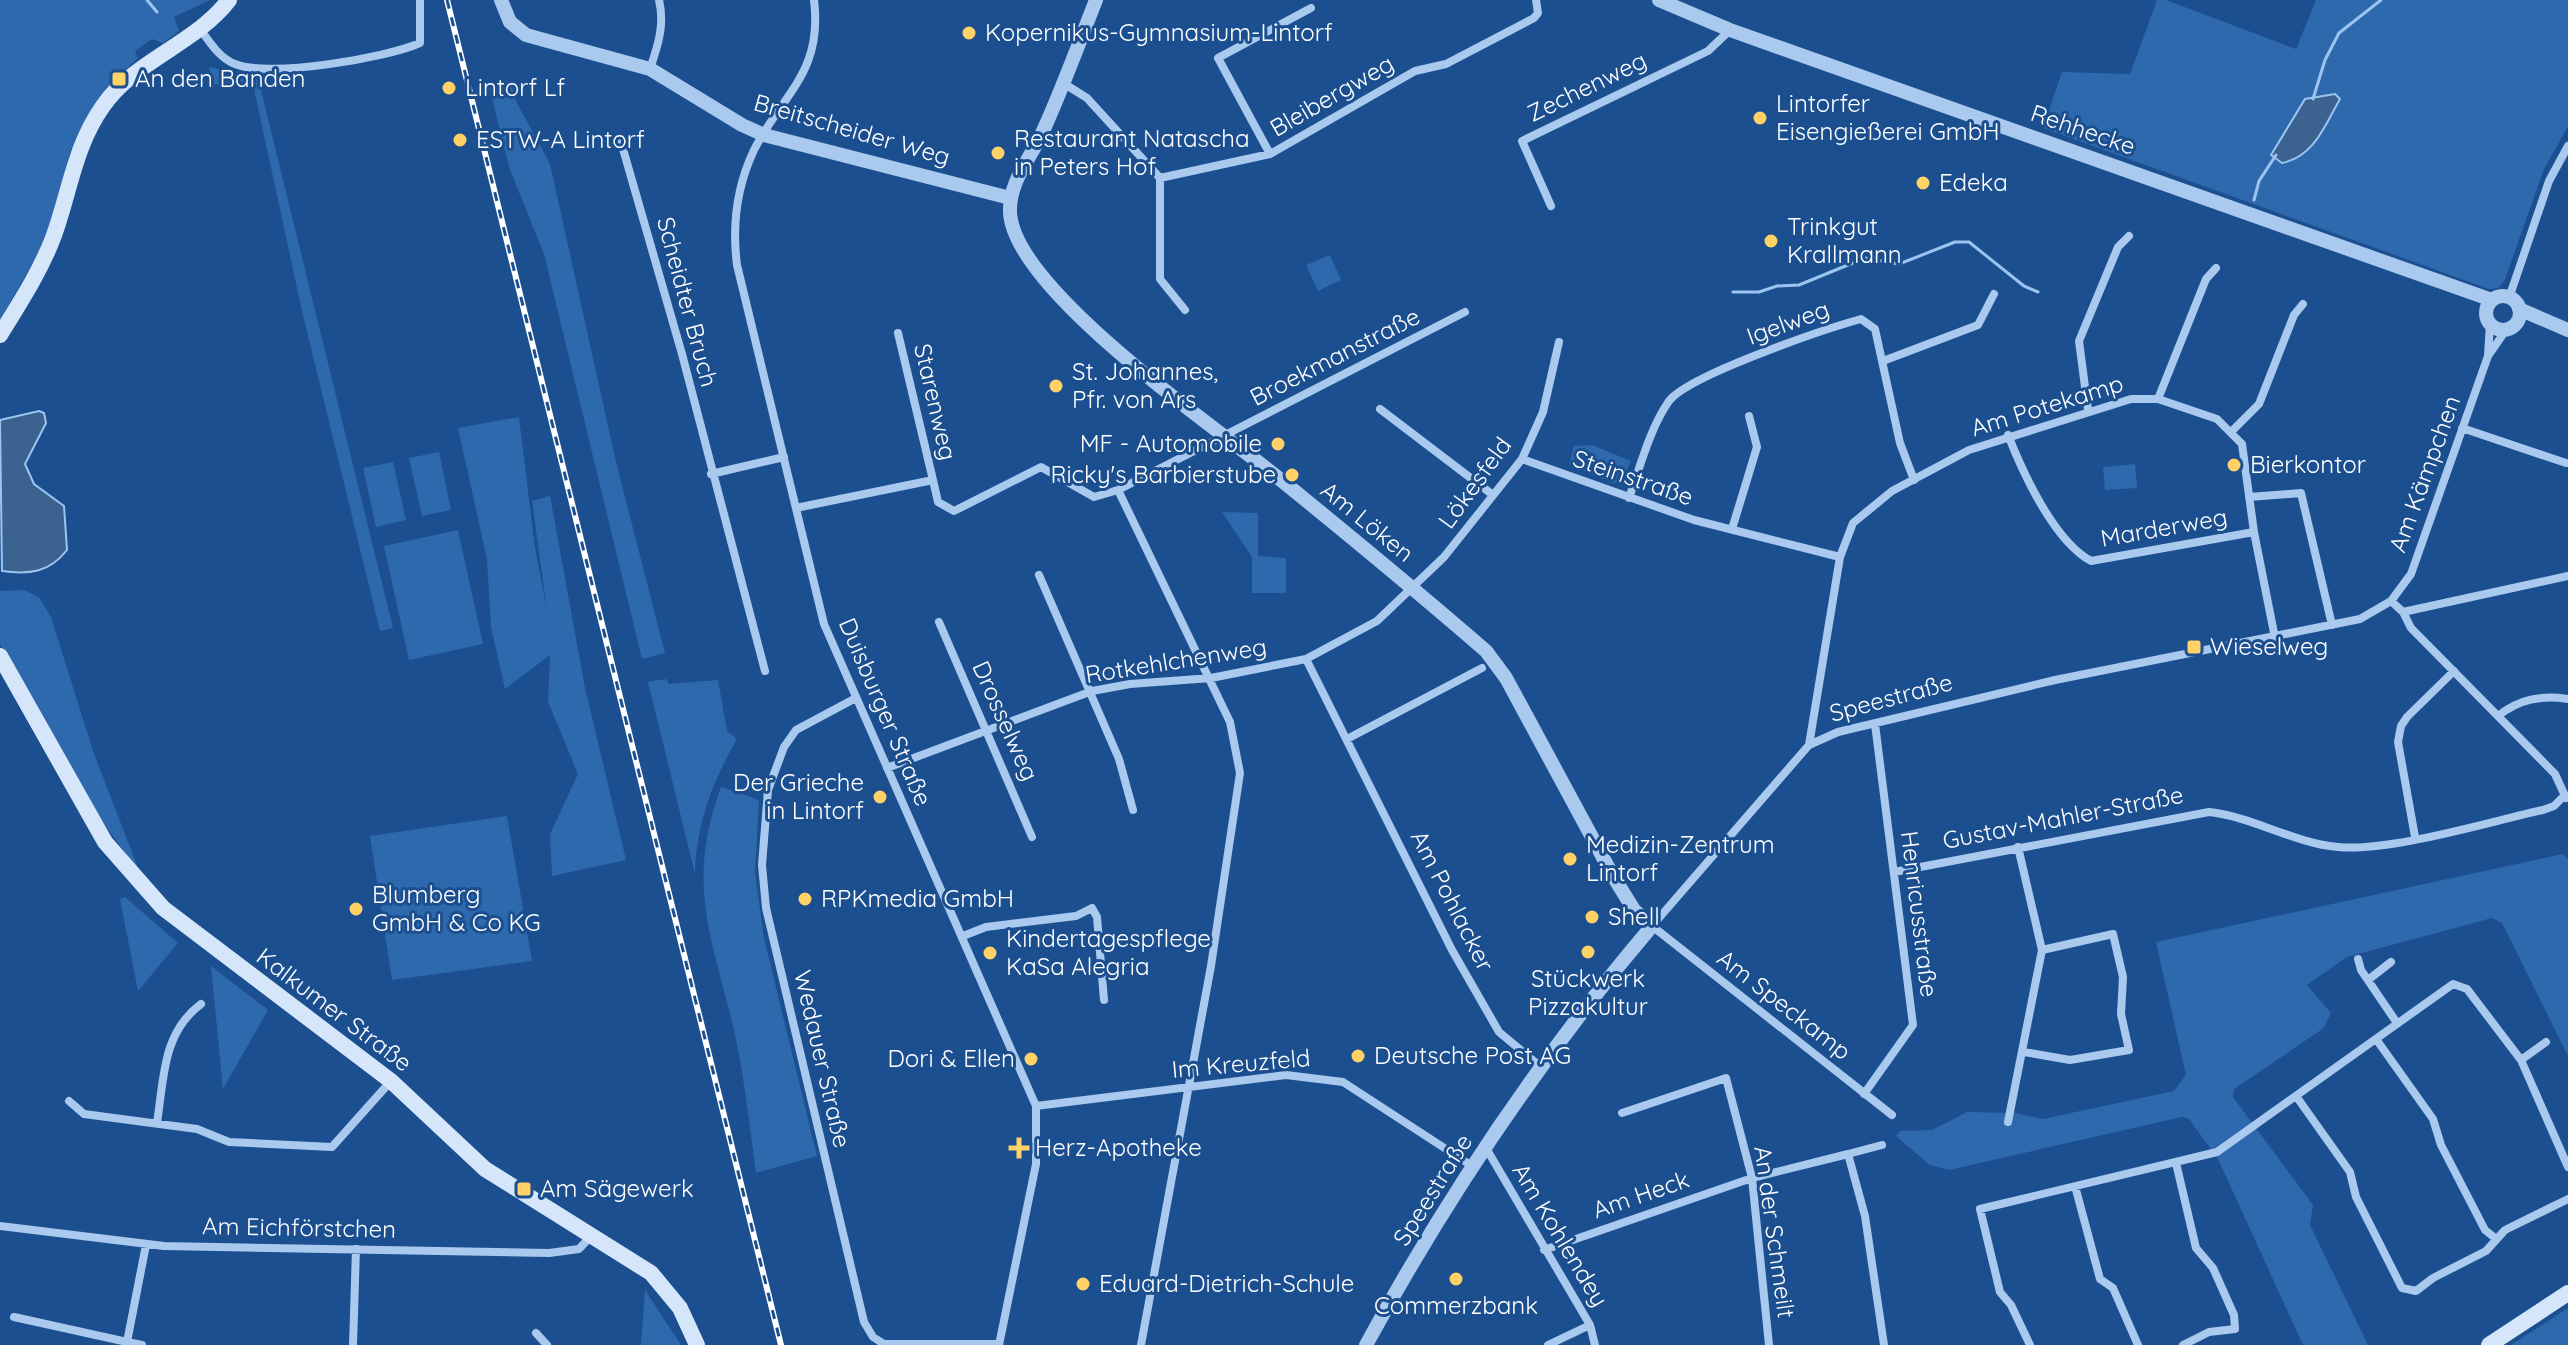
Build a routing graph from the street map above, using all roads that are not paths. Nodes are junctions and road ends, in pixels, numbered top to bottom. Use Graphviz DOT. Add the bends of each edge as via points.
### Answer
graph roads {
  1 [pos="229,0"];
  2 [pos="420,0"];
  3 [pos="501,0"];
  4 [pos="659,0"];
  5 [pos="814,0"];
  6 [pos="1096,0"];
  7 [pos="1536,0"];
  8 [pos="1659,0"];
  9 [pos="1311,8"];
  10 [pos="200,29"];
  11 [pos="1730,30"];
  12 [pos="650,69"];
  13 [pos="1063,83"];
  14 [pos="764,135"];
  15 [pos="621,142"];
  16 [pos="2568,146"];
  17 [pos="1270,154"];
  18 [pos="1160,178"];
  19 [pos="1010,198"];
  20 [pos="1551,206"];
  21 [pos="2129,236"];
  22 [pos="2216,268"];
  23 [pos="1994,294"];
  24 [pos="2303,304"];
  25 [pos="1185,310"];
  26 [pos="2490,311"];
  27 [pos="1465,312"];
  28 [pos="2512,315"];
  29 [pos="2564,329"];
  30 [pos="898,333"];
  31 [pos="0,335"];
  32 [pos="1559,342"];
  33 [pos="2488,356"];
  34 [pos="1883,361"];
  35 [pos="2158,399"];
  36 [pos="1380,409"];
  37 [pos="2088,410"];
  38 [pos="1749,416"];
  39 [pos="2462,428"];
  40 [pos="2232,431"];
  41 [pos="2008,435"];
  42 [pos="1223,437"];
  43 [pos="784,457"];
  44 [pos="1522,459"];
  45 [pos="2566,463"];
  46 [pos="711,474"];
  47 [pos="933,480"];
  48 [pos="1914,480"];
  49 [pos="1118,490"];
  50 [pos="1493,495"];
  51 [pos="2249,497"];
  52 [pos="1629,498"];
  53 [pos="796,508"];
  54 [pos="1732,529"];
  55 [pos="2254,532"];
  56 [pos="1840,557"];
  57 [pos="1039,575"];
  58 [pos="2568,576"];
  59 [pos="1413,588"];
  60 [pos="2391,601"];
  61 [pos="2403,612"];
  62 [pos="939,622"];
  63 [pos="2332,625"];
  64 [pos="2275,638"];
  65 [pos="0,656"];
  66 [pos="1306,659"];
  67 [pos="1482,668"];
  68 [pos="765,671"];
  69 [pos="2454,671"];
  70 [pos="1211,678"];
  71 [pos="1092,691"];
  72 [pos="854,699"];
  73 [pos="2568,699"];
  74 [pos="2498,716"];
  75 [pos="1875,724"];
  76 [pos="987,727"];
  77 [pos="1347,739"];
  78 [pos="1809,745"];
  79 [pos="887,768"];
  80 [pos="2566,798"];
  81 [pos="1133,810"];
  82 [pos="1032,837"];
  83 [pos="2415,837"];
  84 [pos="2018,847"];
  85 [pos="1894,872"];
  86 [pos="1652,926"];
  87 [pos="963,936"];
  88 [pos="2042,950"];
  89 [pos="2358,959"];
  90 [pos="2391,962"];
  91 [pos="2368,980"];
  92 [pos="1104,1000"];
  93 [pos="201,1004"];
  94 [pos="2397,1023"];
  95 [pos="2376,1039"];
  96 [pos="2546,1042"];
  97 [pos="2024,1052"];
  98 [pos="2521,1060"];
  99 [pos="1541,1067"];
  100 [pos="391,1081"];
  101 [pos="1189,1088"];
  102 [pos="1864,1094"];
  103 [pos="2296,1096"];
  104 [pos="69,1101"];
  105 [pos="1036,1106"];
  106 [pos="1622,1113"];
  107 [pos="1892,1115"];
  108 [pos="2008,1122"];
  109 [pos="157,1123"];
  110 [pos="1882,1145"];
  111 [pos="1485,1147"];
  112 [pos="1848,1154"];
  113 [pos="2176,1163"];
  114 [pos="1472,1166"];
  115 [pos="2568,1167"];
  116 [pos="1752,1178"];
  117 [pos="2075,1186"];
  118 [pos="2568,1199"];
  119 [pos="0,1226"];
  120 [pos="592,1235"];
  121 [pos="2495,1238"];
  122 [pos="146,1245"];
  123 [pos="356,1249"];
  124 [pos="1544,1250"];
  125 [pos="2568,1293"];
  126 [pos="14,1317"];
  127 [pos="1590,1325"];
  128 [pos="536,1333"];
  129 [pos="127,1342"];
  130 [pos="142,1345"];
  131 [pos="353,1345"];
  132 [pos="547,1345"];
  133 [pos="697,1345"];
  134 [pos="999,1345"];
  135 [pos="1141,1345"];
  136 [pos="1366,1345"];
  137 [pos="1548,1345"];
  138 [pos="1595,1345"];
  139 [pos="1769,1345"];
  140 [pos="1884,1345"];
  141 [pos="2030,1345"];
  142 [pos="2138,1345"];
  143 [pos="2183,1345"];
  144 [pos="2489,1345"];
  1 -- 10 [label="main road"];
  2 -- 10 [label="street" via="422,40 415,46 336,63 270,69 234,64 220,56"];
  3 -- 12 [label="street, Breitscheider Weg" via="510,22 526,35"];
  4 -- 12 [label="street" via="660,40"];
  5 -- 14 [label="street, Duisburger Straße" via="812,58"];
  6 -- 13 [label="street"];
  7 -- 17 [label="street, Bleibergweg" via="1534,18 1446,64 1415,71"];
  8 -- 11 [label="street, Rehhecke"];
  9 -- 17 [label="street" via="1218,58"];
  10 -- 31 [label="main road" via="130,76 102,107 78,150 43,260"];
  11 -- 20 [label="street, Zechenweg" via="1708,51 1522,141"];
  11 -- 26 [label="street, Rehhecke" via="2238,208 2448,287"];
  12 -- 14 [label="street, Breitscheider Weg"];
  13 -- 18 [label="street" via="1087,98"];
  13 -- 19 [label="street"];
  14 -- 19 [label="street, Breitscheider Weg"];
  14 -- 43 [label="street, Duisburger Straße" via="741,190 734,245"];
  15 -- 46 [label="street, Scheidter Bruch"];
  16 -- 28 [label="street" via="2549,181"];
  17 -- 18 [label="street, Bleibergweg"];
  18 -- 25 [label="street" via="1160,279"];
  19 -- 42 [label="street, Am Löken" via="1012,228 1030,263 1113,347"];
  21 -- 37 [label="street" via="2118,247 2079,341"];
  22 -- 35 [label="street" via="2206,279"];
  23 -- 34 [label="street" via="1978,325"];
  24 -- 40 [label="street" via="2259,404"];
  26 -- 28 [label="street, Rehhecke"];
  26 -- 28 [label="street"];
  26 -- 33 [label="street, Am Kämpchen"];
  27 -- 42 [label="street, Broekmanstraße"];
  28 -- 29 [label="street"];
  28 -- 33 [label="street, Am Kämpchen"];
  30 -- 47 [label="street, Starenweg"];
  32 -- 44 [label="street, Lökesfeld" via="1543,412"];
  33 -- 39 [label="street, Am Kämpchen"];
  34 -- 48 [label="street, Igelweg" via="1900,443"];
  34 -- 52 [label="street, Igelweg" via="1875,329 1861,319 1719,370 1670,400"];
  35 -- 37 [label="street, Am Potekamp" via="2131,399"];
  35 -- 40 [label="street, Am Potekamp" via="2217,419"];
  36 -- 50 [label="street"];
  37 -- 41 [label="street, Am Potekamp"];
  38 -- 54 [label="street" via="1757,447"];
  39 -- 45 [label="street"];
  39 -- 60 [label="street, Am Kämpchen" via="2411,574"];
  40 -- 51 [label="street" via="2242,444"];
  41 -- 48 [label="street, Am Potekamp"];
  41 -- 55 [label="street, Marderweg" via="2024,475 2054,522 2091,561"];
  42 -- 49 [label="street, Broekmanstraße"];
  42 -- 59 [label="street, Am Löken"];
  43 -- 46 [label="street"];
  43 -- 53 [label="street, Duisburger Straße"];
  44 -- 50 [label="street, Lökesfeld"];
  44 -- 52 [label="street, Steinstraße"];
  46 -- 68 [label="street, Scheidter Bruch"];
  47 -- 49 [label="street" via="938,502 954,511 1041,467 1094,497"];
  47 -- 53 [label="street"];
  48 -- 56 [label="street, Am Potekamp" via="1853,523"];
  49 -- 70 [label="street"];
  50 -- 59 [label="street, Lökesfeld"];
  51 -- 55 [label="street"];
  51 -- 63 [label="street" via="2301,493"];
  52 -- 54 [label="street, Steinstraße"];
  53 -- 72 [label="street, Duisburger Straße" via="824,624"];
  54 -- 56 [label="street, Steinstraße"];
  55 -- 64 [label="street"];
  56 -- 78 [label="street, Am Potekamp"];
  57 -- 71 [label="street"];
  58 -- 61 [label="street"];
  59 -- 66 [label="street, Rotkehlchenweg" via="1377,621"];
  59 -- 86 [label="street, Am Löken" via="1495,661 1613,876 1634,910"];
  60 -- 61 [label="street"];
  60 -- 63 [label="street, Speestraße" via="2360,619"];
  61 -- 69 [label="street" via="2411,628"];
  62 -- 76 [label="street, Drosselweg"];
  63 -- 64 [label="street, Speestraße"];
  64 -- 75 [label="street, Speestraße" via="2055,680"];
  65 -- 100 [label="main road, Kalkumer Straße" via="105,842 128,872 173,917"];
  66 -- 70 [label="street, Rotkehlchenweg"];
  66 -- 77 [label="street, Am Pohlacker"];
  67 -- 77 [label="street"];
  69 -- 74 [label="street"];
  69 -- 83 [label="street" via="2401,726 2398,742"];
  70 -- 71 [label="street, Rotkehlchenweg"];
  70 -- 101 [label="street" via="1230,722 1240,773"];
  71 -- 76 [label="street, Rotkehlchenweg"];
  71 -- 81 [label="street" via="1125,773"];
  72 -- 79 [label="street, Duisburger Straße"];
  72 -- 134 [label="street, Wedauer Straße" via="796,730 784,747 768,790 766,908 864,1322 884,1344"];
  73 -- 74 [label="street" via="2527,700"];
  74 -- 80 [label="street" via="2555,774"];
  75 -- 78 [label="street, Speestraße"];
  75 -- 85 [label="street, Henricusstraße"];
  76 -- 79 [label="street, Rotkehlchenweg"];
  76 -- 82 [label="street, Drosselweg"];
  77 -- 99 [label="street, Am Pohlacker" via="1499,1032"];
  78 -- 86 [label="street, Speestraße"];
  79 -- 87 [label="street, Duisburger Straße"];
  80 -- 83 [label="street, Gustav-Mahler-Straße" via="2543,810"];
  83 -- 84 [label="street, Gustav-Mahler-Straße" via="2341,848 2209,812"];
  84 -- 85 [label="street, Gustav-Mahler-Straße"];
  84 -- 88 [label="street"];
  85 -- 102 [label="street, Henricusstraße" via="1913,1025"];
  86 -- 99 [label="street, Speestraße" via="1587,1001"];
  86 -- 102 [label="street, Am Speckamp"];
  87 -- 92 [label="street" via="986,927 1076,916 1092,908"];
  87 -- 105 [label="street, Duisburger Straße"];
  88 -- 97 [label="street"];
  88 -- 97 [label="street" via="2113,934 2123,977 2121,1014 2129,1050 2070,1060"];
  89 -- 91 [label="street"];
  90 -- 91 [label="street"];
  91 -- 94 [label="street"];
  93 -- 109 [label="street" via="186,1015 169,1044"];
  94 -- 95 [label="street"];
  94 -- 98 [label="street" via="2445,987 2461,985"];
  95 -- 103 [label="street"];
  95 -- 121 [label="street" via="2433,1119 2485,1230"];
  96 -- 98 [label="street"];
  97 -- 108 [label="street"];
  98 -- 115 [label="street"];
  99 -- 111 [label="street, Speestraße"];
  100 -- 109 [label="street" via="332,1147 229,1142 197,1129"];
  100 -- 120 [label="main road, Kalkumer Straße" via="485,1169"];
  101 -- 105 [label="street, Im Kreuzfeld"];
  101 -- 114 [label="street, Im Kreuzfeld" via="1286,1075 1343,1082"];
  101 -- 135 [label="street"];
  102 -- 107 [label="street, Am Speckamp"];
  103 -- 113 [label="street" via="2225,1147"];
  103 -- 121 [label="street" via="2350,1172 2356,1197 2402,1288 2416,1291 2486,1251"];
  104 -- 109 [label="street" via="84,1114"];
  105 -- 134 [label="street, Duisburger Straße" via="1036,1164"];
  106 -- 116 [label="street, An der Schmeilt" via="1726,1078"];
  110 -- 112 [label="street, Am Heck"];
  111 -- 114 [label="street, Speestraße"];
  111 -- 124 [label="street, Am Kohlendey"];
  112 -- 116 [label="street, Am Heck"];
  112 -- 140 [label="street" via="1865,1216"];
  113 -- 117 [label="street"];
  113 -- 143 [label="street" via="2196,1248 2213,1268 2235,1329 2209,1332"];
  114 -- 136 [label="street, Speestraße"];
  116 -- 124 [label="street, Am Heck"];
  116 -- 139 [label="street, An der Schmeilt"];
  117 -- 141 [label="street" via="1980,1209 2000,1292"];
  117 -- 142 [label="street" via="2100,1279 2113,1288"];
  118 -- 121 [label="street"];
  119 -- 122 [label="street, Am Eichförstchen"];
  120 -- 123 [label="street, Am Eichförstchen" via="579,1249 566,1253"];
  120 -- 133 [label="main road, Kalkumer Straße" via="651,1273 680,1308"];
  122 -- 123 [label="street, Am Eichförstchen"];
  122 -- 129 [label="street"];
  123 -- 131 [label="street"];
  124 -- 127 [label="street, Am Kohlendey"];
  125 -- 144 [label="main road"];
  126 -- 129 [label="street"];
  127 -- 137 [label="street"];
  127 -- 138 [label="street, Am Kohlendey"];
  128 -- 132 [label="street"];
  129 -- 130 [label="street"];
}
